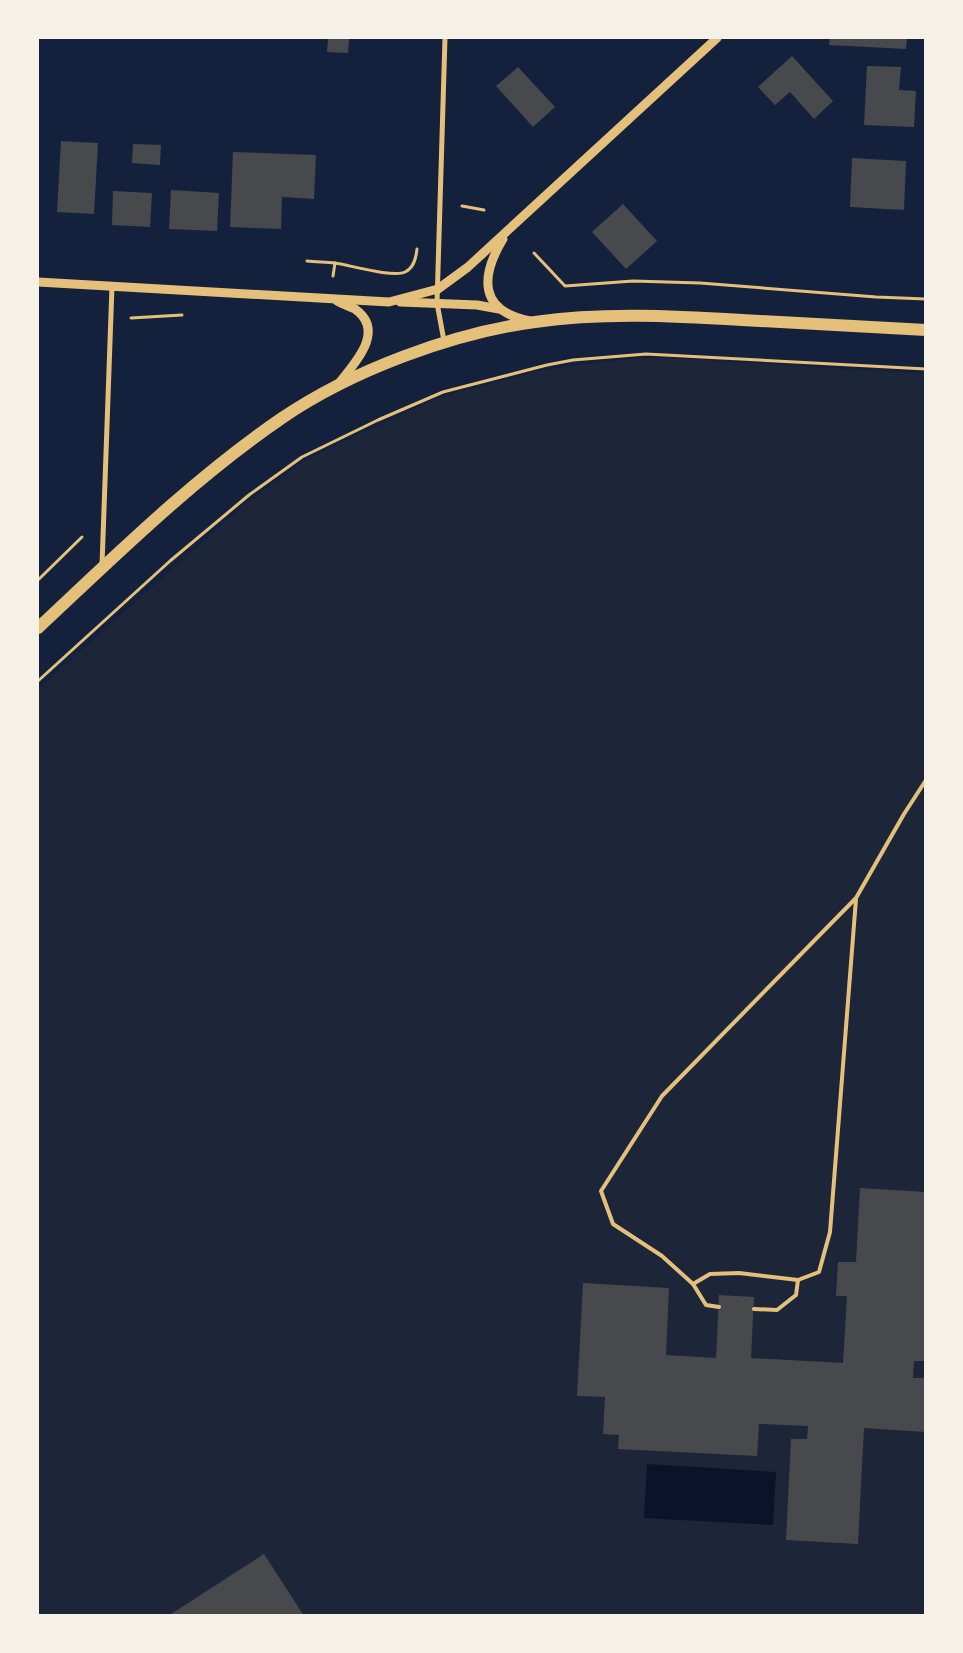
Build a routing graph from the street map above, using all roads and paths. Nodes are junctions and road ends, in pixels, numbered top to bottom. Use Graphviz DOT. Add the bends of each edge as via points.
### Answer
graph roads {
  1 [pos="445,38"];
  2 [pos="717,38"];
  3 [pos="462,206"];
  4 [pos="484,210"];
  5 [pos="508,231"];
  6 [pos="417,249"];
  7 [pos="534,252"];
  8 [pos="307,261"];
  9 [pos="334,263"];
  10 [pos="333,276"];
  11 [pos="38,282"];
  12 [pos="112,286"];
  13 [pos="438,289"];
  14 [pos="332,299"];
  15 [pos="926,299"];
  16 [pos="390,302"];
  17 [pos="437,303"];
  18 [pos="499,309"];
  19 [pos="182,315"];
  20 [pos="130,318"];
  21 [pos="535,322"];
  22 [pos="926,330"];
  23 [pos="444,343"];
  24 [pos="926,369"];
  25 [pos="337,385"];
  26 [pos="82,538"];
  27 [pos="102,568"];
  28 [pos="38,580"];
  29 [pos="38,628"];
  30 [pos="38,681"];
  31 [pos="926,780"];
  32 [pos="856,898"];
  33 [pos="798,1280"];
  34 [pos="693,1284"];
  35 [pos="719,1307"];
  36 [pos="754,1309"];
  1 -- 13 [label="street"];
  2 -- 5 [label="street"];
  3 -- 4 [label="path"];
  5 -- 13 [label="street"];
  5 -- 18 [label="street" via="489,266 487,281 491,298"];
  6 -- 9 [label="path" via="416,260 404,273"];
  7 -- 15 [label="path" via="565,286 633,281 700,283"];
  8 -- 9 [label="path"];
  9 -- 10 [label="path"];
  11 -- 12 [label="street"];
  12 -- 14 [label="street"];
  12 -- 27 [label="street"];
  13 -- 16 [label="street"];
  13 -- 17 [label="street"];
  14 -- 16 [label="street"];
  14 -- 25 [label="street" via="354,309 364,318 368,330 366,347"];
  16 -- 17 [label="street"];
  17 -- 18 [label="street"];
  17 -- 23 [label="street"];
  18 -- 21 [label="street"];
  19 -- 20 [label="path"];
  21 -- 22 [label="main road" via="617,316 676,316"];
  21 -- 23 [label="main road"];
  23 -- 25 [label="main road"];
  24 -- 30 [label="path" via="646,354 573,360 442,392 302,457 249,495 170,562"];
  25 -- 27 [label="main road" via="283,418 224,462 144,528"];
  26 -- 28 [label="path"];
  27 -- 29 [label="main road"];
  31 -- 32 [label="lane"];
  32 -- 33 [label="lane" via="830,1232 819,1272"];
  32 -- 34 [label="lane" via="662,1096 601,1191 613,1224 662,1256"];
  33 -- 34 [label="lane" via="739,1273 710,1274"];
  33 -- 36 [label="lane" via="796,1294 777,1310"];
  34 -- 35 [label="lane" via="706,1305"];
}
